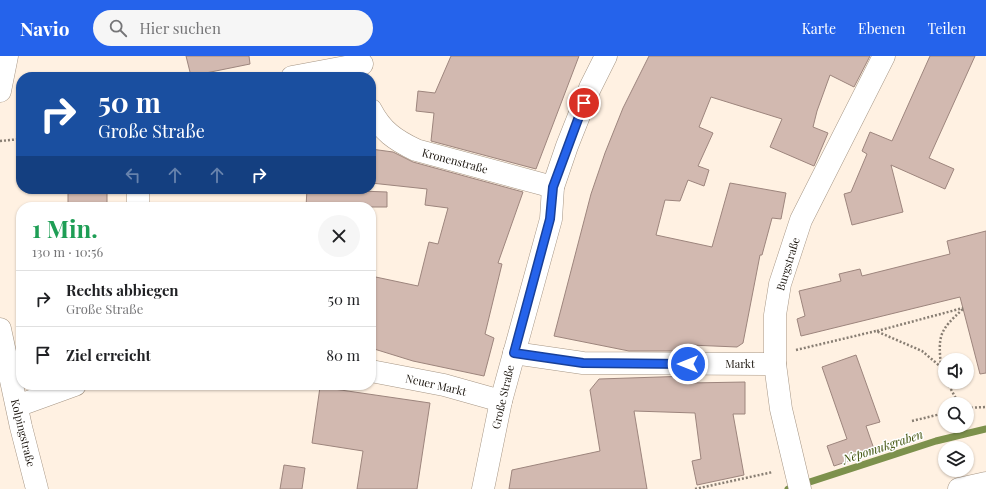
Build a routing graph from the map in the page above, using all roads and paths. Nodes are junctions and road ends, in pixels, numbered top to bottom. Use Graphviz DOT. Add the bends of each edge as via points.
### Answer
graph roads {
  1 [pos="7,56"];
  2 [pos="606,56"];
  3 [pos="884,56"];
  4 [pos="362,66"];
  5 [pos="324,72"];
  6 [pos="0,91"];
  7 [pos="376,120"];
  8 [pos="16,139"];
  9 [pos="0,141"];
  10 [pos="553,187"];
  11 [pos="0,329"];
  12 [pos="876,331"];
  13 [pos="514,353"];
  14 [pos="940,353"];
  15 [pos="775,364"];
  16 [pos="938,364"];
  17 [pos="376,372"];
  18 [pos="61,390"];
  19 [pos="501,401"];
  20 [pos="16,406"];
  21 [pos="986,407"];
  22 [pos="974,408"];
  23 [pos="938,415"];
  24 [pos="912,421"];
  25 [pos="794,467"];
  26 [pos="986,483"];
  27 [pos="38,489"];
  28 [pos="483,489"];
  29 [pos="695,489"];
  30 [pos="800,489"];
  31 [pos="959,489"];
  1 -- 6 [label="street"];
  2 -- 10 [label="street, Große Straße" via="567,146"];
  3 -- 15 [label="street, Burgstraße" via="801,220 780,284 775,315"];
  4 -- 5 [label="street"];
  7 -- 10 [label="street, Kronenstraße" via="397,140 416,150"];
  8 -- 9 [label="path"];
  10 -- 13 [label="street, Große Straße" via="550,219"];
  11 -- 20 [label="street, Kolpingstraße"];
  12 -- 14 [label="path" via="963,308 945,327 939,342"];
  12 -- 15 [label="path" via="794,351"];
  12 -- 16 [label="path" via="922,351"];
  13 -- 15 [label="street, Markt" via="583,363"];
  13 -- 19 [label="street, Große Straße"];
  15 -- 25 [label="street, Burgstraße" via="781,409"];
  17 -- 19 [label="street, Neuer Markt" via="444,385"];
  18 -- 20 [label="street"];
  19 -- 28 [label="street, Große Straße"];
  20 -- 27 [label="street, Kolpingstraße"];
  21 -- 22 [label="path"];
  23 -- 24 [label="path"];
  25 -- 29 [label="path"];
  25 -- 30 [label="street, Burgstraße"];
  26 -- 31 [label="street"];
}
